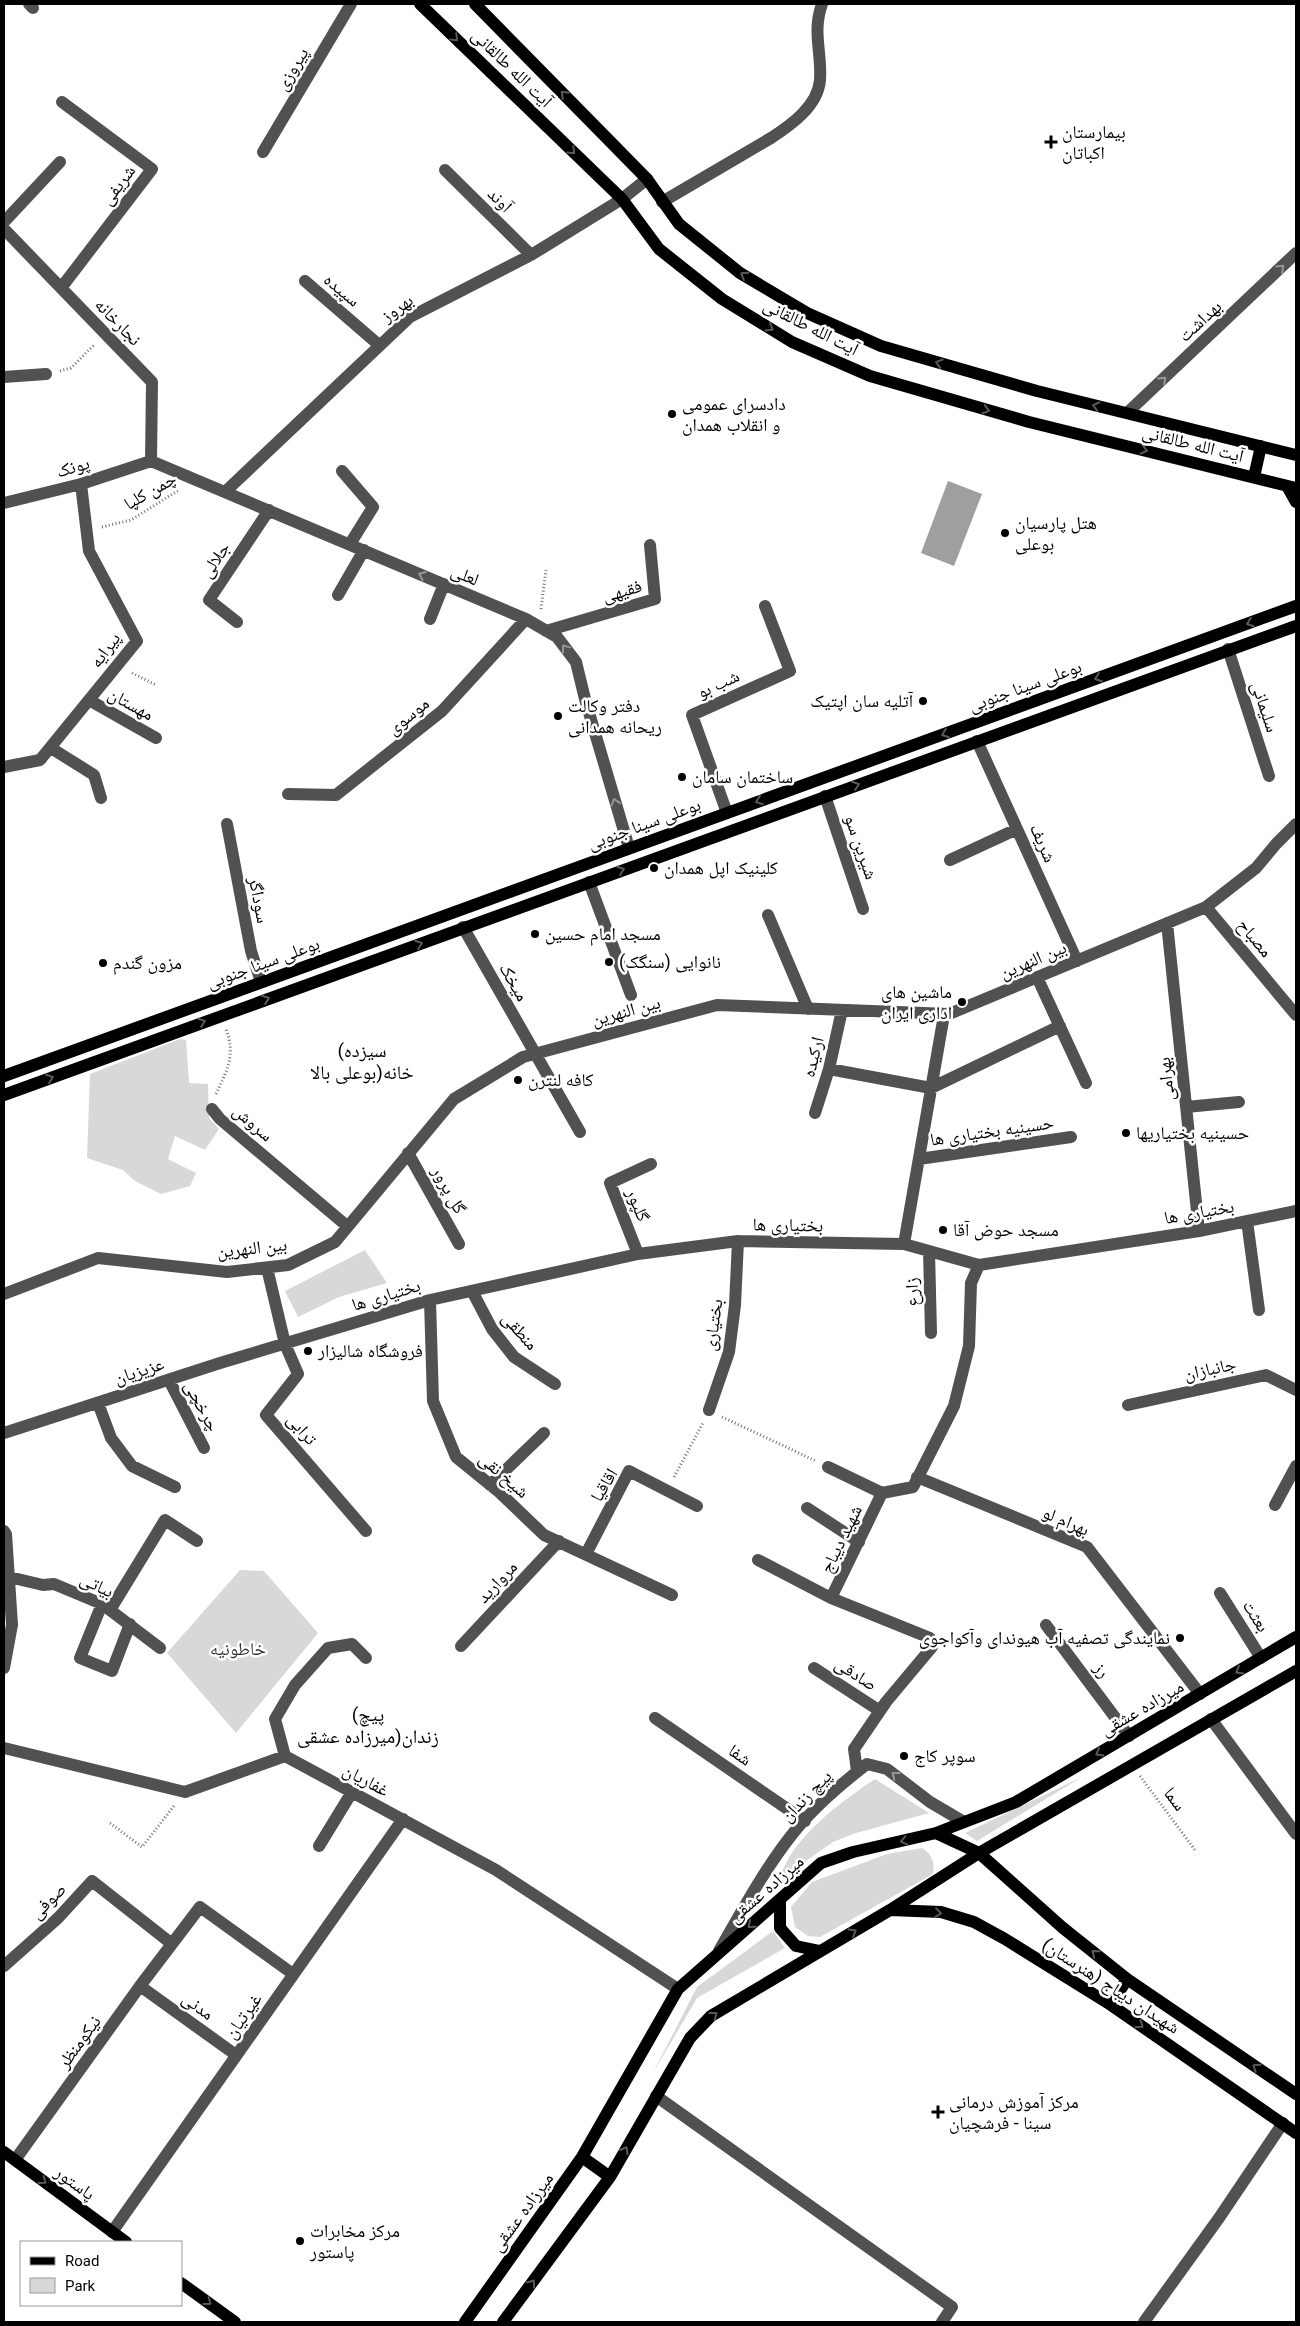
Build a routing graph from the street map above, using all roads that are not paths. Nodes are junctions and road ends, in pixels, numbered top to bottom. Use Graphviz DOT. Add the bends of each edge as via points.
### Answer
graph roads {
  1 [pos="351,4"];
  2 [pos="420,4"];
  3 [pos="475,4"];
  4 [pos="822,4"];
  5 [pos="62,102"];
  6 [pos="263,152"];
  7 [pos="60,162"];
  8 [pos="445,170"];
  9 [pos="647,179"];
  10 [pos="622,199"];
  11 [pos="662,202"];
  12 [pos="4,222"];
  13 [pos="4,229"];
  14 [pos="1296,254"];
  15 [pos="530,255"];
  16 [pos="305,281"];
  17 [pos="61,288"];
  18 [pos="379,345"];
  19 [pos="46,374"];
  20 [pos="4,377"];
  21 [pos="1128,413"];
  22 [pos="1260,446"];
  23 [pos="1296,455"];
  24 [pos="150,461"];
  25 [pos="342,471"];
  26 [pos="1254,478"];
  27 [pos="81,484"];
  28 [pos="1292,487"];
  29 [pos="226,491"];
  30 [pos="4,502"];
  31 [pos="1296,502"];
  32 [pos="270,510"];
  33 [pos="350,544"];
  34 [pos="650,546"];
  35 [pos="364,550"];
  36 [pos="444,584"];
  37 [pos="338,595"];
  38 [pos="1294,605"];
  39 [pos="765,606"];
  40 [pos="430,619"];
  41 [pos="526,619"];
  42 [pos="237,622"];
  43 [pos="1296,626"];
  44 [pos="542,629"];
  45 [pos="1228,649"];
  46 [pos="89,700"];
  47 [pos="156,738"];
  48 [pos="977,741"];
  49 [pos="50,748"];
  50 [pos="4,767"];
  51 [pos="1269,776"];
  52 [pos="288,794"];
  53 [pos="825,796"];
  54 [pos="101,798"];
  55 [pos="727,813"];
  56 [pos="227,824"];
  57 [pos="1296,824"];
  58 [pos="1017,829"];
  59 [pos="629,848"];
  60 [pos="950,860"];
  61 [pos="589,882"];
  62 [pos="1206,907"];
  63 [pos="863,909"];
  64 [pos="768,915"];
  65 [pos="1167,924"];
  66 [pos="463,928"];
  67 [pos="1077,961"];
  68 [pos="1037,978"];
  69 [pos="260,982"];
  70 [pos="630,995"];
  71 [pos="808,1009"];
  72 [pos="842,1010"];
  73 [pos="944,1015"];
  74 [pos="1296,1015"];
  75 [pos="1060,1026"];
  76 [pos="535,1053"];
  77 [pos="829,1069"];
  78 [pos="4,1076"];
  79 [pos="1086,1083"];
  80 [pos="931,1088"];
  81 [pos="4,1095"];
  82 [pos="1239,1102"];
  83 [pos="1186,1107"];
  84 [pos="212,1109"];
  85 [pos="815,1113"];
  86 [pos="580,1132"];
  87 [pos="1071,1137"];
  88 [pos="408,1153"];
  89 [pos="919,1159"];
  90 [pos="651,1164"];
  91 [pos="1296,1211"];
  92 [pos="1247,1222"];
  93 [pos="347,1226"];
  94 [pos="1200,1231"];
  95 [pos="738,1241"];
  96 [pos="459,1244"];
  97 [pos="904,1244"];
  98 [pos="929,1251"];
  99 [pos="638,1254"];
  100 [pos="978,1266"];
  101 [pos="267,1268"];
  102 [pos="472,1291"];
  103 [pos="4,1294"];
  104 [pos="430,1300"];
  105 [pos="1260,1310"];
  106 [pos="931,1332"];
  107 [pos="285,1344"];
  108 [pos="169,1380"];
  109 [pos="555,1384"];
  110 [pos="1296,1390"];
  111 [pos="98,1403"];
  112 [pos="1128,1404"];
  113 [pos="709,1410"];
  114 [pos="4,1433"];
  115 [pos="544,1433"];
  116 [pos="204,1448"];
  117 [pos="1296,1466"];
  118 [pos="828,1467"];
  119 [pos="917,1477"];
  120 [pos="490,1485"];
  121 [pos="175,1487"];
  122 [pos="882,1493"];
  123 [pos="1274,1504"];
  124 [pos="697,1506"];
  125 [pos="806,1508"];
  126 [pos="366,1531"];
  127 [pos="4,1532"];
  128 [pos="197,1541"];
  129 [pos="559,1542"];
  130 [pos="859,1542"];
  131 [pos="586,1554"];
  132 [pos="758,1560"];
  133 [pos="9,1577"];
  134 [pos="1220,1593"];
  135 [pos="672,1595"];
  136 [pos="831,1598"];
  137 [pos="106,1607"];
  138 [pos="130,1624"];
  139 [pos="1046,1625"];
  140 [pos="1296,1637"];
  141 [pos="461,1646"];
  142 [pos="160,1648"];
  143 [pos="366,1658"];
  144 [pos="1262,1658"];
  145 [pos="4,1668"];
  146 [pos="814,1668"];
  147 [pos="1296,1670"];
  148 [pos="1200,1694"];
  149 [pos="880,1711"];
  150 [pos="655,1718"];
  151 [pos="1211,1719"];
  152 [pos="1129,1736"];
  153 [pos="4,1748"];
  154 [pos="285,1756"];
  155 [pos="857,1771"];
  156 [pos="352,1792"];
  157 [pos="403,1819"];
  158 [pos="805,1821"];
  159 [pos="964,1822"];
  160 [pos="936,1834"];
  161 [pos="1296,1834"];
  162 [pos="319,1846"];
  163 [pos="980,1853"];
  164 [pos="780,1899"];
  165 [pos="890,1910"];
  166 [pos="172,1944"];
  167 [pos="820,1952"];
  168 [pos="716,1955"];
  169 [pos="4,1966"];
  170 [pos="293,1974"];
  171 [pos="1127,1979"];
  172 [pos="140,1986"];
  173 [pos="678,1989"];
  174 [pos="1111,2005"];
  175 [pos="236,2055"];
  176 [pos="1296,2094"];
  177 [pos="656,2096"];
  178 [pos="1283,2123"];
  179 [pos="1296,2132"];
  180 [pos="4,2152"];
  181 [pos="582,2157"];
  182 [pos="15,2160"];
  183 [pos="610,2177"];
  184 [pos="112,2232"];
  185 [pos="125,2241"];
  186 [pos="182,2284"];
  187 [pos="236,2322"];
  188 [pos="465,2322"];
  189 [pos="503,2322"];
  190 [pos="942,2322"];
  191 [pos="1144,2322"];
  1 -- 6 [label="street, پیروزی"];
  2 -- 10 [label="main road, آیت الله طالقانی, one-way"];
  9 -- 3 [label="main road, آیت الله طالقانی, one-way"];
  4 -- 11 [label="street" via="816,19 820,82 808,109 772,138"];
  5 -- 17 [label="street, شریفی" via="152,169"];
  7 -- 12 [label="street"];
  8 -- 15 [label="street, آوند"];
  9 -- 10 [label="street, بهروز"];
  9 -- 11 [label="main road, آیت الله طالقانی"];
  10 -- 15 [label="street, بهروز"];
  10 -- 26 [label="main road, آیت الله طالقانی, one-way" via="659,249 722,299 792,342 870,376 1029,422"];
  21 -- 11 [label="main road, آیت الله طالقانی, one-way" via="1037,391 881,346 807,313 740,273 679,224"];
  13 -- 17 [label="street, نجارخانه"];
  21 -- 14 [label="street, بهداشت, one-way"];
  15 -- 18 [label="street, بهروز" via="410,317"];
  16 -- 18 [label="street, سپیده"];
  17 -- 24 [label="street, نجارخانه" via="152,382"];
  18 -- 29 [label="street, بهروز"];
  19 -- 20 [label="street"];
  21 -- 22 [label="main road, آیت الله طالقانی"];
  22 -- 23 [label="main road, آیت الله طالقانی"];
  22 -- 26 [label="main road"];
  24 -- 27 [label="street, پونک"];
  24 -- 29 [label="street, لعلی"];
  25 -- 33 [label="street" via="372,507"];
  26 -- 28 [label="main road, آیت الله طالقانی"];
  27 -- 30 [label="street, پونک"];
  27 -- 46 [label="street, پیرایه" via="89,551 137,641"];
  28 -- 31 [label="main road"];
  29 -- 32 [label="street, لعلی"];
  32 -- 33 [label="street, لعلی"];
  32 -- 42 [label="street, جلالی" via="209,600"];
  33 -- 35 [label="street, لعلی"];
  34 -- 44 [label="street, فقیهی" via="655,599"];
  36 -- 35 [label="street, لعلی, one-way"];
  35 -- 37 [label="street"];
  36 -- 40 [label="street"];
  36 -- 41 [label="street, لعلی"];
  38 -- 55 [label="main road, بوعلی سینا جنوبی, one-way"];
  39 -- 55 [label="street, شب بو" via="790,671 692,716"];
  41 -- 44 [label="street, لعلی"];
  41 -- 52 [label="street, موسوی" via="442,712 336,795"];
  43 -- 45 [label="main road, بوعلی سینا جنوبی"];
  59 -- 44 [label="street, لعلی, one-way" via="576,662 557,637"];
  45 -- 48 [label="main road, بوعلی سینا جنوبی"];
  45 -- 51 [label="street, سلیمانی"];
  46 -- 47 [label="street, مهستان"];
  46 -- 49 [label="street, پیرایه"];
  53 -- 48 [label="main road, بوعلی سینا جنوبی, one-way"];
  48 -- 58 [label="street, شریف"];
  49 -- 50 [label="street, پیرایه" via="40,760"];
  49 -- 54 [label="street" via="94,774"];
  61 -- 53 [label="main road, بوعلی سینا جنوبی, one-way"];
  53 -- 63 [label="street, شیرین سو"];
  55 -- 59 [label="main road, بوعلی سینا جنوبی"];
  56 -- 69 [label="street, سوداگر" via="251,952"];
  57 -- 62 [label="street, بین النهرین" via="1256,868"];
  58 -- 60 [label="street"];
  58 -- 67 [label="street, شریف"];
  59 -- 69 [label="main road, بوعلی سینا جنوبی"];
  61 -- 66 [label="main road, بوعلی سینا جنوبی"];
  61 -- 70 [label="street"];
  62 -- 65 [label="street, بین النهرین"];
  62 -- 74 [label="street, مصباح"];
  64 -- 71 [label="street"];
  65 -- 67 [label="street, بین النهرین"];
  65 -- 83 [label="street, بهرامی"];
  66 -- 76 [label="street, میخک"];
  81 -- 66 [label="main road, بوعلی سینا جنوبی, one-way"];
  67 -- 68 [label="street, بین النهرین"];
  68 -- 73 [label="street, بین النهرین"];
  68 -- 75 [label="street"];
  69 -- 78 [label="main road, بوعلی سینا جنوبی"];
  71 -- 72 [label="street, بین النهرین"];
  71 -- 76 [label="street, بین النهرین" via="717,1005"];
  72 -- 73 [label="street, بین النهرین"];
  72 -- 77 [label="street, ارکیده"];
  73 -- 80 [label="street"];
  75 -- 79 [label="street"];
  75 -- 80 [label="street"];
  76 -- 86 [label="street, میخک"];
  76 -- 88 [label="street, بین النهرین" via="454,1099"];
  77 -- 80 [label="street"];
  77 -- 85 [label="street, ارکیده"];
  80 -- 89 [label="street"];
  82 -- 83 [label="street"];
  83 -- 94 [label="street, بهرامی"];
  84 -- 93 [label="street, سروش"];
  87 -- 89 [label="street, حسینیه بختیاری ها"];
  88 -- 93 [label="street, بین النهرین"];
  88 -- 96 [label="street, گل پرور"];
  89 -- 97 [label="street"];
  90 -- 99 [label="street, گلپور" via="610,1183"];
  91 -- 92 [label="street, بختیاری ها"];
  92 -- 94 [label="street, بختیاری ها"];
  92 -- 105 [label="street"];
  93 -- 101 [label="street, بین النهرین" via="334,1242 288,1265"];
  94 -- 100 [label="street, بختیاری ها"];
  95 -- 97 [label="street, بختیاری ها"];
  95 -- 99 [label="street, بختیاری ها"];
  95 -- 113 [label="street, بختیاری" via="729,1352"];
  97 -- 98 [label="street, بختیاری ها"];
  98 -- 100 [label="street, بختیاری ها"];
  98 -- 106 [label="street, زارع"];
  99 -- 102 [label="street, بختیاری ها"];
  100 -- 119 [label="street, شهید دیباج" via="971,1283 969,1346 954,1406"];
  101 -- 103 [label="street, بین النهرین" via="228,1272 98,1258"];
  101 -- 107 [label="street"];
  102 -- 104 [label="street, بختیاری ها"];
  102 -- 109 [label="street, منطقی" via="492,1329 514,1356"];
  104 -- 107 [label="street, بختیاری ها"];
  104 -- 120 [label="street, شیخ نقی" via="433,1401 456,1457"];
  107 -- 108 [label="street, عزیزیان"];
  107 -- 126 [label="street, ترابی" via="298,1374 266,1415"];
  108 -- 111 [label="street, عزیزیان"];
  108 -- 116 [label="street, چرخچی"];
  110 -- 112 [label="street, جانبازان" via="1266,1374"];
  111 -- 114 [label="street, عزیزیان"];
  111 -- 121 [label="street" via="111,1438 132,1466"];
  115 -- 120 [label="street"];
  117 -- 123 [label="street"];
  118 -- 122 [label="street"];
  119 -- 122 [label="street, شهید دیباج" via="913,1487"];
  119 -- 148 [label="street, بهرام لو" via="1087,1547"];
  120 -- 129 [label="street, شیخ نقی" via="544,1535"];
  122 -- 130 [label="street, شهید دیباج"];
  124 -- 131 [label="street, اقاقیا" via="629,1471"];
  125 -- 130 [label="street"];
  127 -- 133 [label="street"];
  128 -- 137 [label="street" via="164,1520"];
  129 -- 131 [label="street, شیخ نقی"];
  129 -- 141 [label="street, مروارید"];
  130 -- 136 [label="street, شهید دیباج"];
  131 -- 135 [label="street, شیخ نقی"];
  132 -- 136 [label="street"];
  133 -- 137 [label="street, بیاتی" via="43,1585 54,1584"];
  133 -- 145 [label="street" via="12,1625"];
  134 -- 144 [label="street, بعثت"];
  136 -- 149 [label="street, شهید دیباج" via="930,1638 932,1647"];
  137 -- 138 [label="street, بیاتی"];
  137 -- 138 [label="street" via="80,1658 112,1671"];
  138 -- 142 [label="street, بیاتی"];
  139 -- 152 [label="street, رز"];
  140 -- 144 [label="main road, میرزاده عشقی"];
  143 -- 154 [label="street" via="352,1644 328,1648 295,1685 275,1719"];
  144 -- 148 [label="main road, میرزاده عشقی, one-way"];
  146 -- 149 [label="street, صادقی"];
  147 -- 151 [label="main road"];
  148 -- 152 [label="main road, میرزاده عشقی"];
  149 -- 155 [label="street, شهید دیباج" via="854,1749"];
  150 -- 158 [label="street, شفا"];
  151 -- 161 [label="street"];
  151 -- 163 [label="main road"];
  152 -- 159 [label="main road, میرزاده عشقی, one-way" via="1016,1802"];
  153 -- 154 [label="street" via="185,1792"];
  154 -- 156 [label="street, غفاریان"];
  155 -- 158 [label="street, پیچ زندان"];
  159 -- 155 [label="street, پیچ زندان, one-way" via="930,1802 888,1769 867,1764"];
  156 -- 157 [label="street, غفاریان"];
  156 -- 162 [label="street"];
  157 -- 170 [label="street, غیرتیان"];
  157 -- 173 [label="street, غفاریان" via="496,1870"];
  158 -- 168 [label="street, پیچ زندان" via="794,1831"];
  159 -- 160 [label="main road, میرزاده عشقی"];
  160 -- 163 [label="main road, شهیدان دیباج (هنرستان)"];
  160 -- 164 [label="main road, میرزاده عشقی, one-way" via="854,1852 821,1864"];
  163 -- 165 [label="main road"];
  171 -- 163 [label="main road, شهیدان دیباج (هنرستان), one-way" via="1063,1928"];
  164 -- 167 [label="main road" via="780,1928 796,1946"];
  164 -- 168 [label="main road, میرزاده عشقی, one-way"];
  167 -- 165 [label="main road, one-way"];
  165 -- 174 [label="main road, شهیدان دیباج (هنرستان), one-way" via="941,1912 974,1922"];
  166 -- 169 [label="street, صوفی" via="92,1881 58,1918"];
  166 -- 170 [label="street, نیکومنظر" via="200,1907"];
  166 -- 172 [label="street, نیکومنظر"];
  177 -- 167 [label="main road, one-way" via="690,2038 711,2016"];
  168 -- 173 [label="main road, میرزاده عشقی"];
  170 -- 175 [label="street, غیرتیان"];
  171 -- 174 [label="main road"];
  176 -- 171 [label="main road, شهیدان دیباج (هنرستان), one-way"];
  172 -- 175 [label="street, مدنی"];
  172 -- 182 [label="street, نیکومنظر"];
  173 -- 181 [label="main road, میرزاده عشقی"];
  174 -- 178 [label="main road, شهیدان دیباج (هنرستان), one-way"];
  175 -- 184 [label="street, غیرتیان"];
  183 -- 177 [label="main road, one-way"];
  177 -- 190 [label="street" via="952,2307"];
  178 -- 179 [label="main road, شهیدان دیباج (هنرستان)"];
  178 -- 191 [label="street"];
  180 -- 182 [label="main road, پاستور"];
  181 -- 183 [label="main road"];
  181 -- 188 [label="main road, میرزاده عشقی"];
  182 -- 184 [label="main road, پاستور, one-way"];
  189 -- 183 [label="main road, one-way"];
  184 -- 185 [label="main road, پاستور"];
  186 -- 187 [label="main road, one-way"];
}
